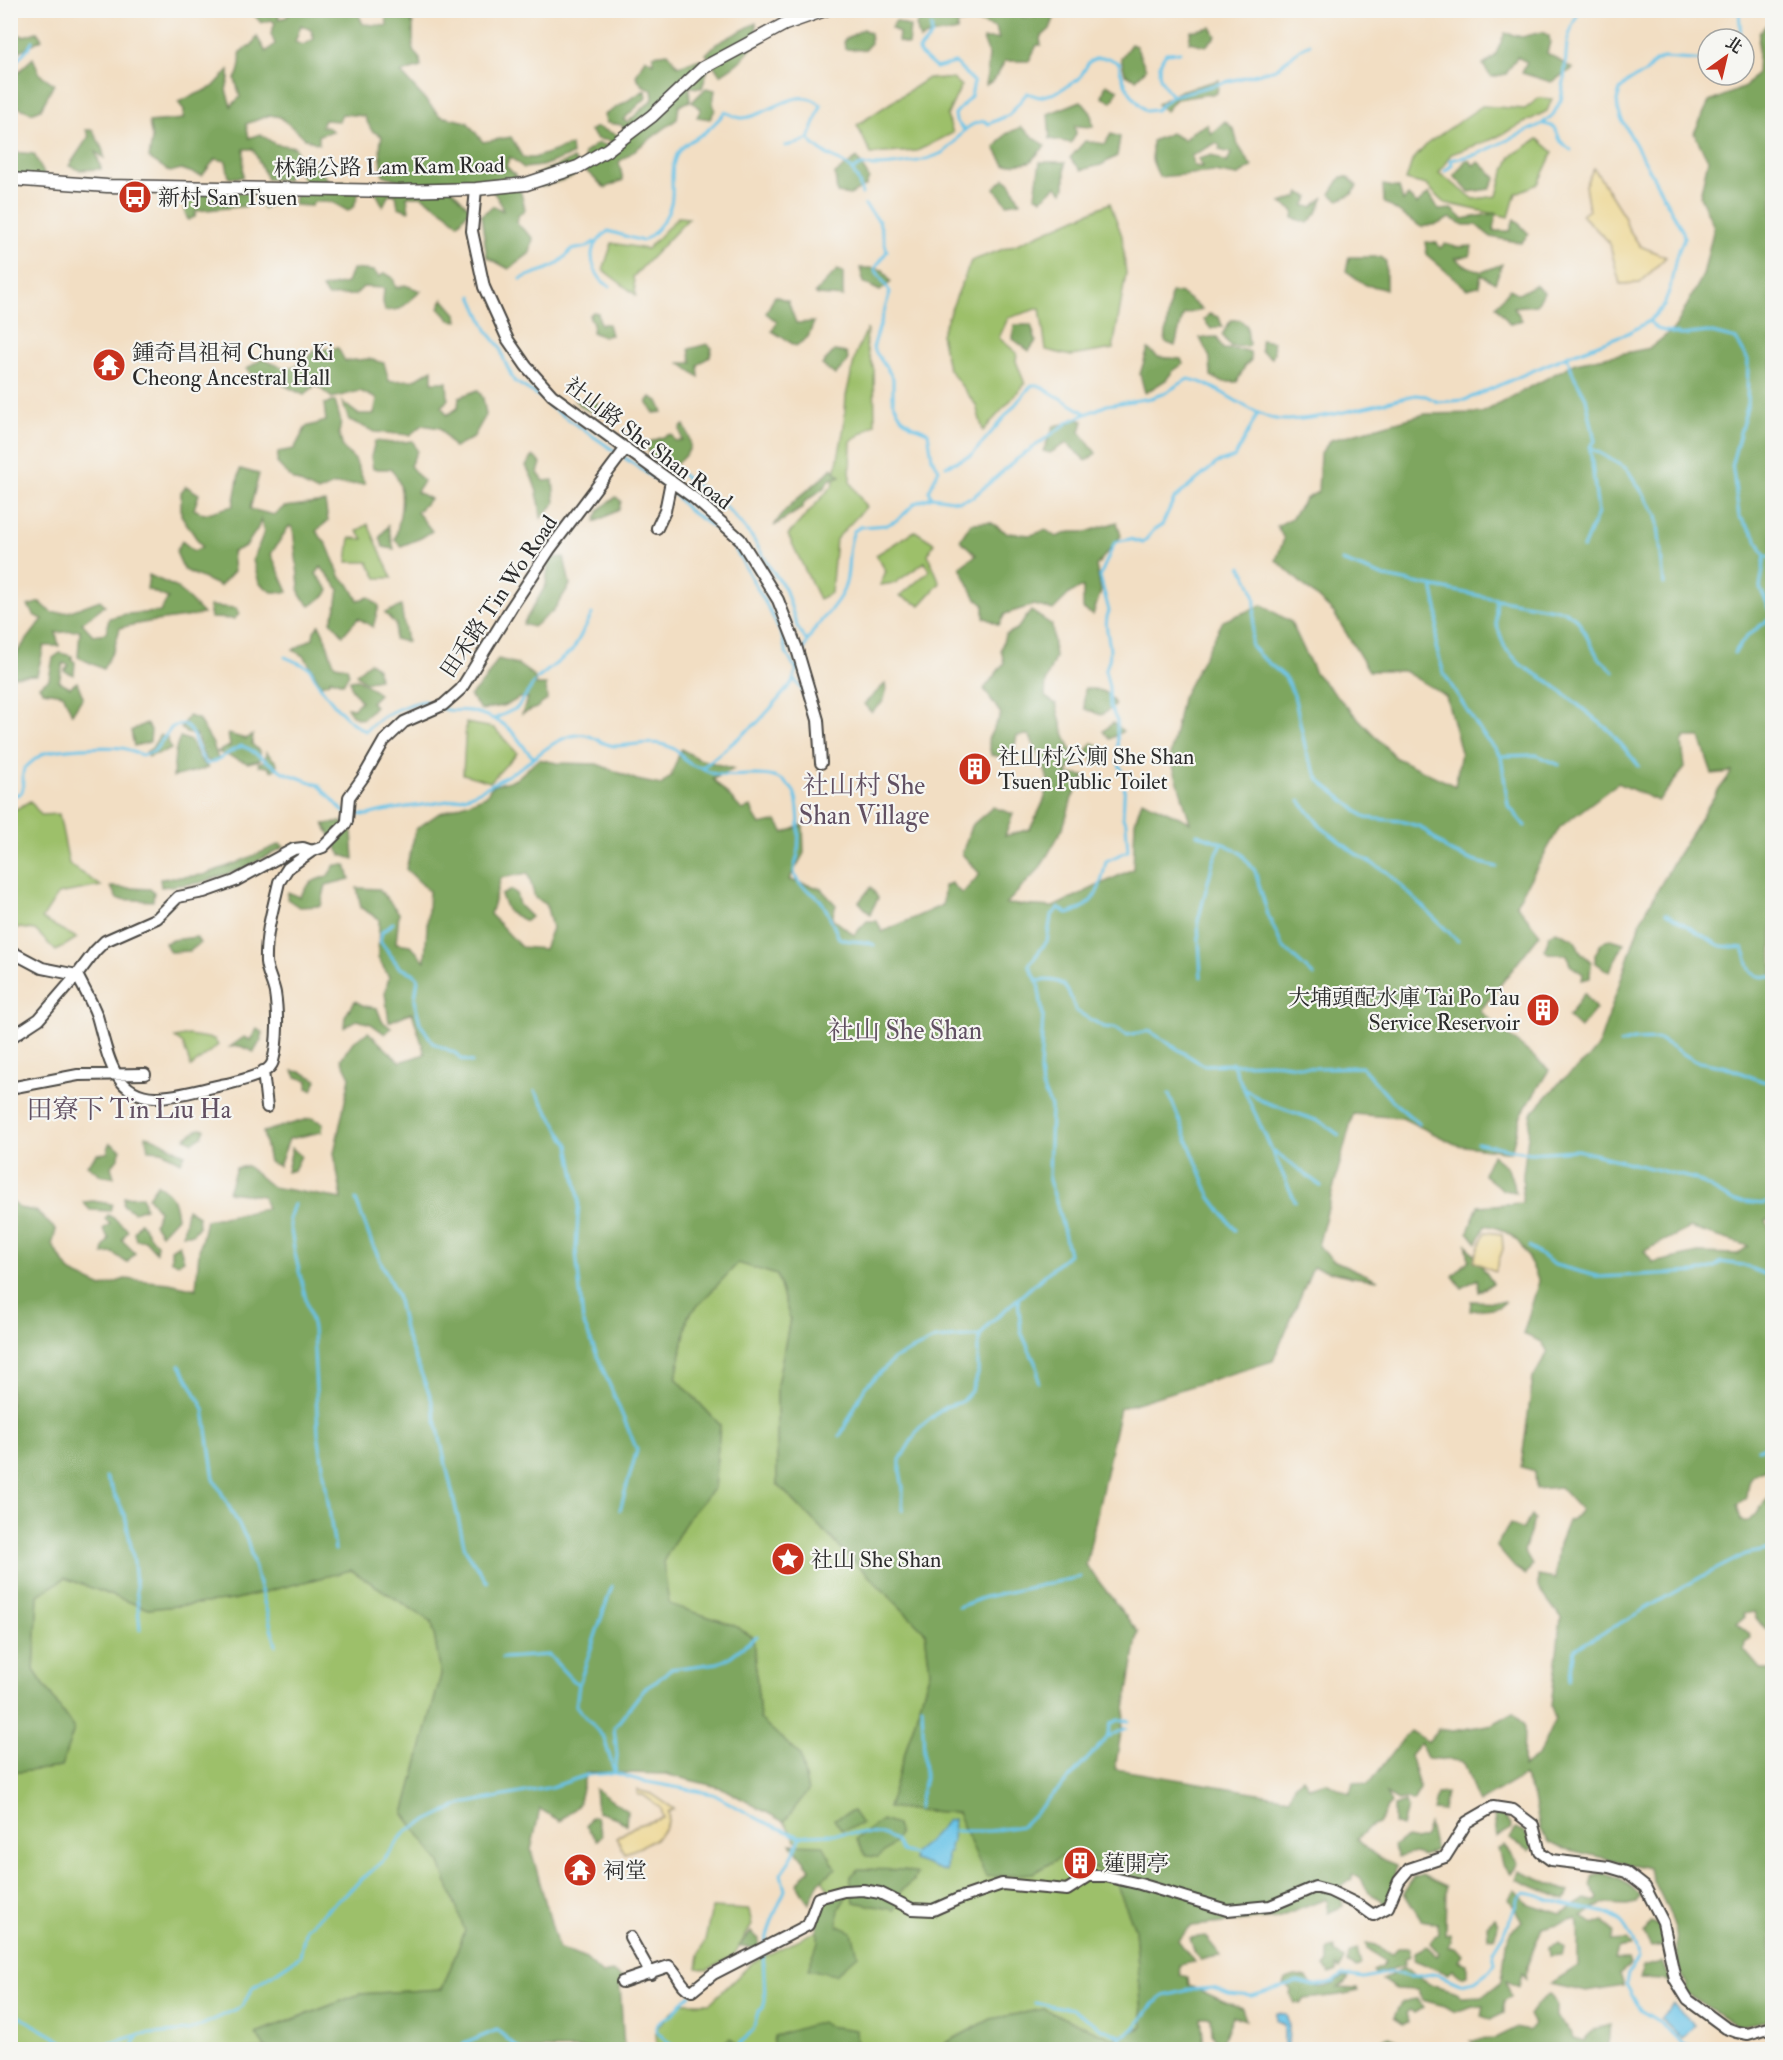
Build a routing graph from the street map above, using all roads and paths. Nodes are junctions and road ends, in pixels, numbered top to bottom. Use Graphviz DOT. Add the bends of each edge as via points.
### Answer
graph roads {
  1 [pos="825,10"];
  2 [pos="10,179"];
  3 [pos="476,189"];
  4 [pos="626,448"];
  5 [pos="671,481"];
  6 [pos="657,528"];
  7 [pos="821,763"];
  8 [pos="312,851"];
  9 [pos="10,951"];
  10 [pos="77,975"];
  11 [pos="10,1038"];
  12 [pos="263,1071"];
  13 [pos="115,1074"];
  14 [pos="145,1074"];
  15 [pos="10,1088"];
  16 [pos="267,1107"];
  17 [pos="630,1937"];
  18 [pos="651,1974"];
  19 [pos="622,1982"];
  20 [pos="1773,2027"];
  1 -- 3 [label="main road, 林錦公路 Lam Kam Road" via="784,24 703,68 652,116 578,167 526,184"];
  2 -- 3 [label="main road, 林錦公路 Lam Kam Road" via="107,186"];
  3 -- 4 [label="street, 社山路 She Shan Road" via="472,231 484,287 508,340 552,395"];
  4 -- 5 [label="street, 社山路 She Shan Road"];
  4 -- 8 [label="street, 田禾路 Tin Wo Road" via="532,575 465,684 454,697 408,719 386,737 351,793 347,821 323,847"];
  5 -- 6 [label="street" via="665,512"];
  5 -- 7 [label="street, 社山路 She Shan Road" via="740,539 778,600 804,669 819,729"];
  8 -- 10 [label="street" via="294,849 235,881 178,897 157,918 105,941"];
  8 -- 12 [label="street" via="288,868 279,882 266,951 275,996 276,1040 272,1065"];
  9 -- 10 [label="street" via="42,968"];
  10 -- 11 [label="street" via="39,1019"];
  10 -- 13 [label="street" via="97,1017"];
  12 -- 13 [label="street" via="243,1080 155,1097 134,1092"];
  12 -- 16 [label="street"];
  13 -- 14 [label="street"];
  13 -- 15 [label="street" via="78,1075"];
  17 -- 18 [label="street"];
  18 -- 19 [label="street"];
  18 -- 20 [label="street" via="669,1966 692,1991 713,1974 808,1925 818,1898 844,1891 880,1893 912,1909 933,1910 1002,1884 1067,1890 1089,1876 1105,1876 1227,1910 1270,1906 1315,1887 1373,1915 1388,1907 1409,1869 1445,1857 1467,1822 1493,1807 1513,1809 1533,1825 1540,1852 1551,1860 1609,1867 1626,1872 1645,1887 1663,1922 1675,1979 1688,2000 1737,2032 1748,2034"];
}
